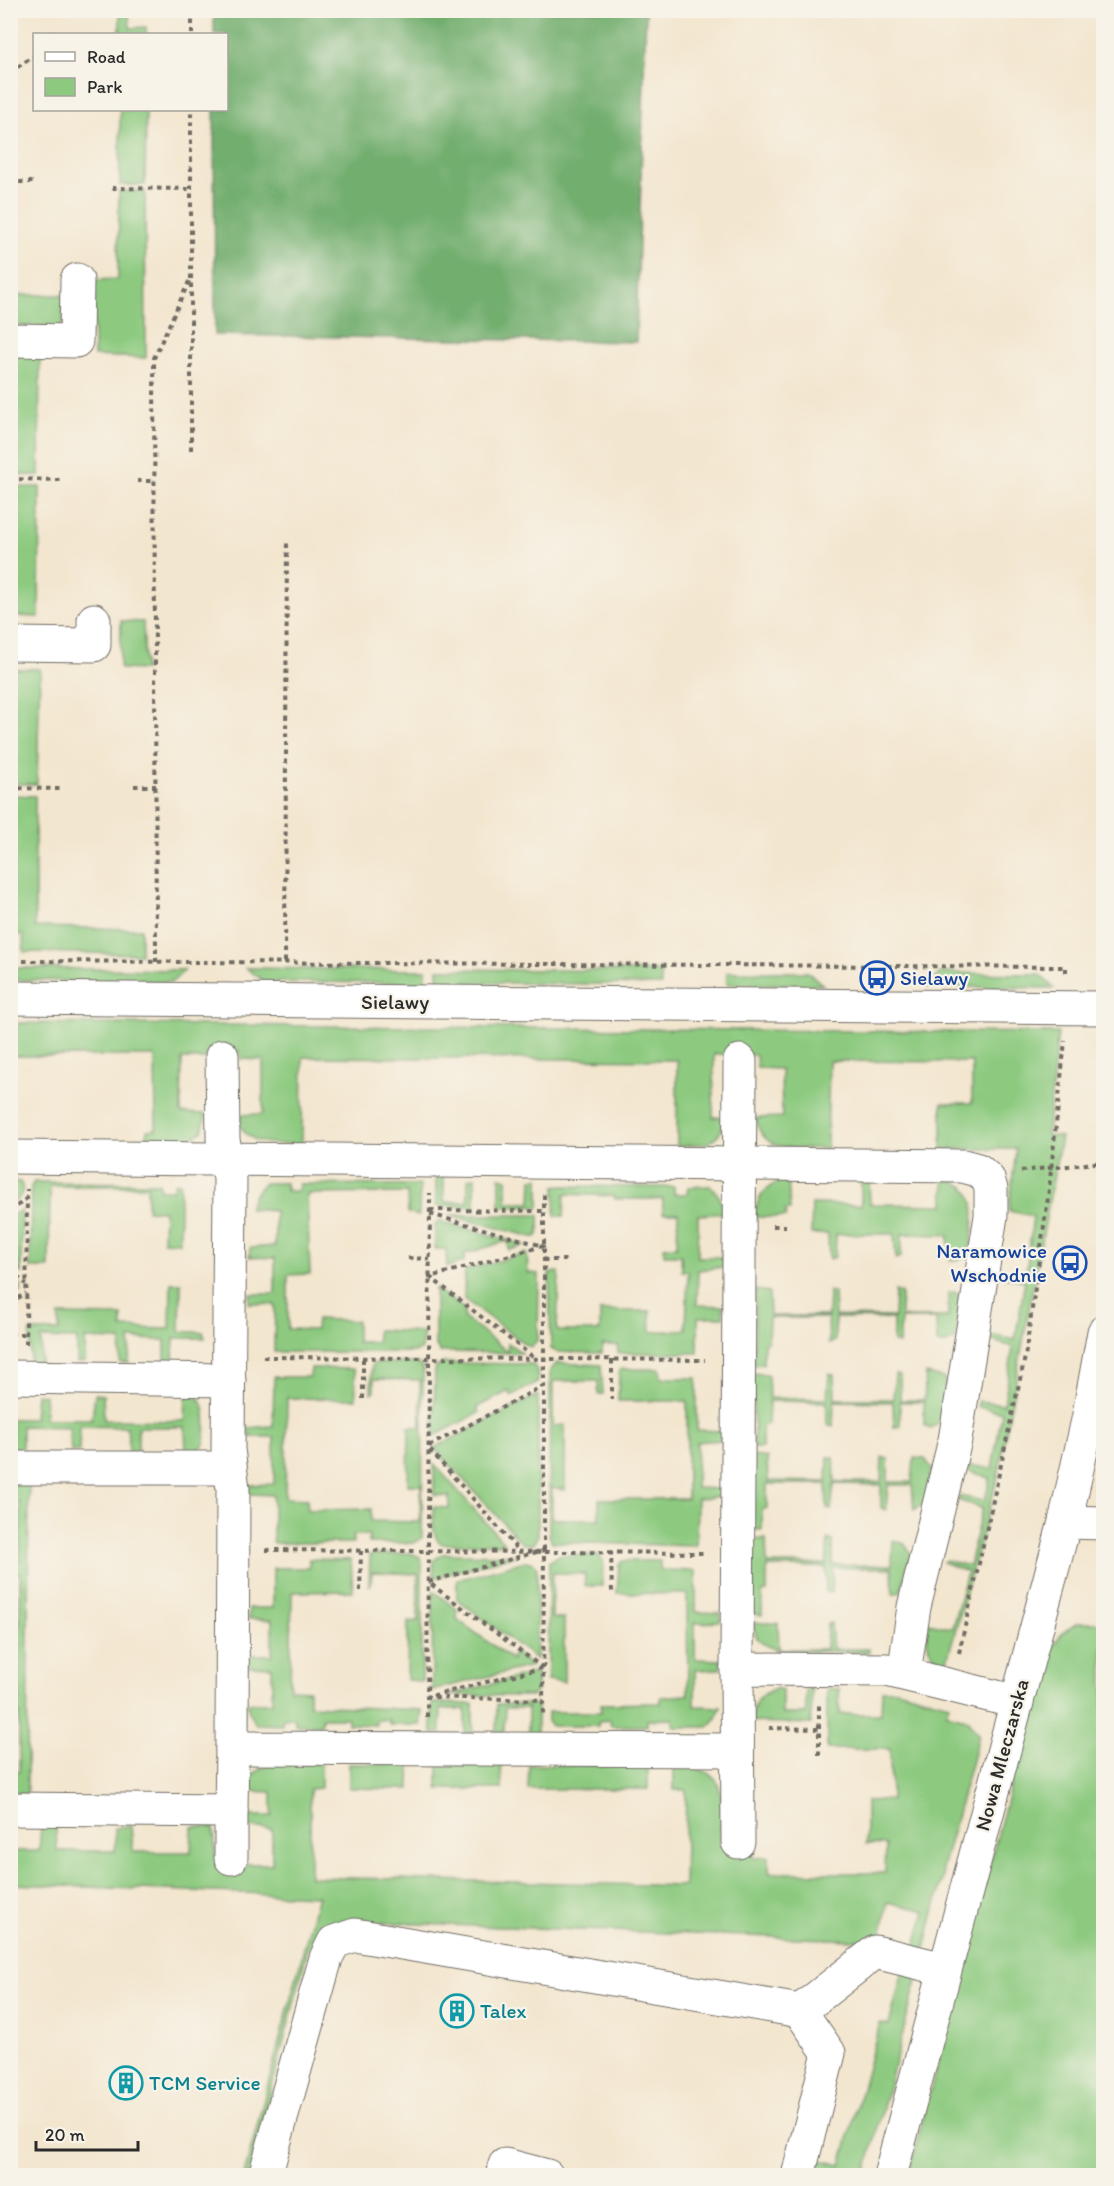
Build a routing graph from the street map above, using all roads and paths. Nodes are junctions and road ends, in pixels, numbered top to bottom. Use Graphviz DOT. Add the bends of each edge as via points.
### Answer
graph roads {
  1 [pos="192,10"];
  2 [pos="192,33"];
  3 [pos="33,57"];
  4 [pos="10,72"];
  5 [pos="191,111"];
  6 [pos="10,182"];
  7 [pos="35,182"];
  8 [pos="112,188"];
  9 [pos="191,189"];
  10 [pos="191,277"];
  11 [pos="77,280"];
  12 [pos="10,340"];
  13 [pos="190,450"];
  14 [pos="10,479"];
  15 [pos="62,480"];
  16 [pos="137,481"];
  17 [pos="155,481"];
  18 [pos="287,541"];
  19 [pos="10,644"];
  20 [pos="94,645"];
  21 [pos="134,786"];
  22 [pos="156,786"];
  23 [pos="10,788"];
  24 [pos="60,789"];
  25 [pos="22,961"];
  26 [pos="156,962"];
  27 [pos="285,962"];
  28 [pos="10,998"];
  29 [pos="1065,1008"];
  30 [pos="1104,1008"];
  31 [pos="222,1056"];
  32 [pos="740,1061"];
  33 [pos="10,1157"];
  34 [pos="226,1159"];
  35 [pos="740,1162"];
  36 [pos="1104,1162"];
  37 [pos="1052,1167"];
  38 [pos="988,1179"];
  39 [pos="27,1187"];
  40 [pos="430,1191"];
  41 [pos="544,1191"];
  42 [pos="27,1198"];
  43 [pos="543,1211"];
  44 [pos="10,1212"];
  45 [pos="430,1212"];
  46 [pos="543,1246"];
  47 [pos="408,1258"];
  48 [pos="430,1259"];
  49 [pos="543,1260"];
  50 [pos="568,1260"];
  51 [pos="10,1271"];
  52 [pos="430,1277"];
  53 [pos="26,1285"];
  54 [pos="26,1293"];
  55 [pos="10,1304"];
  56 [pos="1104,1332"];
  57 [pos="10,1334"];
  58 [pos="26,1334"];
  59 [pos="363,1359"];
  60 [pos="429,1359"];
  61 [pos="541,1360"];
  62 [pos="612,1360"];
  63 [pos="739,1360"];
  64 [pos="229,1369"];
  65 [pos="18,1378"];
  66 [pos="543,1386"];
  67 [pos="363,1399"];
  68 [pos="612,1400"];
  69 [pos="429,1447"];
  70 [pos="10,1468"];
  71 [pos="230,1468"];
  72 [pos="1065,1522"];
  73 [pos="1104,1523"];
  74 [pos="232,1549"];
  75 [pos="428,1550"];
  76 [pos="519,1550"];
  77 [pos="543,1550"];
  78 [pos="361,1551"];
  79 [pos="611,1551"];
  80 [pos="710,1553"];
  81 [pos="428,1582"];
  82 [pos="360,1591"];
  83 [pos="612,1593"];
  84 [pos="543,1668"];
  85 [pos="737,1669"];
  86 [pos="819,1670"];
  87 [pos="904,1672"];
  88 [pos="958,1686"];
  89 [pos="428,1697"];
  90 [pos="543,1700"];
  91 [pos="1017,1702"];
  92 [pos="543,1719"];
  93 [pos="426,1728"];
  94 [pos="819,1729"];
  95 [pos="736,1739"];
  96 [pos="232,1748"];
  97 [pos="819,1755"];
  98 [pos="10,1809"];
  99 [pos="231,1810"];
  100 [pos="738,1842"];
  101 [pos="231,1858"];
  102 [pos="944,1969"];
  103 [pos="800,2011"];
  104 [pos="265,2175"];
  105 [pos="502,2175"];
  106 [pos="547,2175"];
  107 [pos="798,2175"];
  108 [pos="890,2175"];
  1 -- 2 [label="path"];
  3 -- 4 [label="path"];
  5 -- 9 [label="path"];
  6 -- 7 [label="path"];
  8 -- 9 [label="path"];
  9 -- 10 [label="path"];
  10 -- 13 [label="path"];
  10 -- 17 [label="path" via="154,358"];
  11 -- 12 [label="street" via="76,341"];
  14 -- 15 [label="path"];
  16 -- 17 [label="path"];
  17 -- 22 [label="path"];
  18 -- 27 [label="path"];
  19 -- 20 [label="street"];
  21 -- 22 [label="path"];
  22 -- 26 [label="path"];
  23 -- 24 [label="path"];
  25 -- 26 [label="path"];
  26 -- 27 [label="path"];
  27 -- 29 [label="path" via="1066,967"];
  28 -- 29 [label="street, Sielawy"];
  29 -- 30 [label="street, Sielawy"];
  29 -- 37 [label="path" via="1065,1056"];
  31 -- 34 [label="street"];
  32 -- 35 [label="street"];
  33 -- 34 [label="street"];
  34 -- 35 [label="street"];
  34 -- 64 [label="street" via="230,1179"];
  35 -- 38 [label="street" via="963,1166 978,1170"];
  35 -- 63 [label="street"];
  36 -- 37 [label="path"];
  37 -- 38 [label="path"];
  37 -- 88 [label="path" via="1025,1357 957,1664"];
  38 -- 87 [label="street" via="991,1216 969,1357 937,1523 914,1607"];
  39 -- 42 [label="path"];
  40 -- 45 [label="path"];
  41 -- 43 [label="path"];
  42 -- 44 [label="path"];
  42 -- 53 [label="path"];
  43 -- 45 [label="path"];
  43 -- 46 [label="path"];
  45 -- 46 [label="path"];
  45 -- 48 [label="path"];
  46 -- 49 [label="path"];
  46 -- 52 [label="path"];
  47 -- 48 [label="path"];
  48 -- 52 [label="path"];
  49 -- 50 [label="path"];
  49 -- 61 [label="path"];
  51 -- 53 [label="path"];
  52 -- 60 [label="path"];
  52 -- 61 [label="path"];
  53 -- 54 [label="path"];
  54 -- 55 [label="path"];
  54 -- 58 [label="path"];
  56 -- 72 [label="street, Nowa Mleczarska"];
  57 -- 58 [label="path"];
  58 -- 65 [label="path"];
  59 -- 60 [label="path"];
  59 -- 64 [label="path"];
  59 -- 67 [label="path"];
  60 -- 61 [label="path"];
  60 -- 69 [label="path"];
  61 -- 62 [label="path"];
  61 -- 66 [label="path"];
  62 -- 63 [label="path"];
  62 -- 68 [label="path"];
  63 -- 85 [label="street"];
  64 -- 65 [label="street"];
  64 -- 71 [label="street"];
  66 -- 69 [label="path"];
  66 -- 77 [label="path"];
  69 -- 75 [label="path"];
  69 -- 76 [label="path"];
  70 -- 71 [label="street"];
  71 -- 74 [label="street"];
  72 -- 73 [label="street"];
  72 -- 91 [label="street, Nowa Mleczarska"];
  74 -- 78 [label="path"];
  74 -- 96 [label="street"];
  75 -- 76 [label="path"];
  75 -- 78 [label="path"];
  75 -- 81 [label="path"];
  76 -- 77 [label="path"];
  77 -- 79 [label="path"];
  77 -- 81 [label="path"];
  77 -- 84 [label="path"];
  78 -- 82 [label="path"];
  79 -- 80 [label="path"];
  79 -- 83 [label="path"];
  81 -- 84 [label="path"];
  81 -- 89 [label="path"];
  84 -- 89 [label="path"];
  84 -- 90 [label="path"];
  85 -- 86 [label="street"];
  85 -- 95 [label="street"];
  86 -- 87 [label="street"];
  86 -- 94 [label="path"];
  87 -- 88 [label="street"];
  88 -- 91 [label="street"];
  89 -- 90 [label="path"];
  89 -- 93 [label="path"];
  90 -- 92 [label="path"];
  91 -- 102 [label="street, Nowa Mleczarska"];
  94 -- 95 [label="path"];
  94 -- 97 [label="path"];
  95 -- 96 [label="street"];
  95 -- 100 [label="street"];
  96 -- 99 [label="street"];
  98 -- 99 [label="street"];
  99 -- 101 [label="street"];
  102 -- 103 [label="street" via="875,1952"];
  102 -- 108 [label="street, Nowa Mleczarska"];
  103 -- 104 [label="street" via="366,1936 344,1937 334,1942 326,1958"];
  103 -- 107 [label="street" via="829,2053"];
  105 -- 106 [label="street" via="505,2165"];
}
